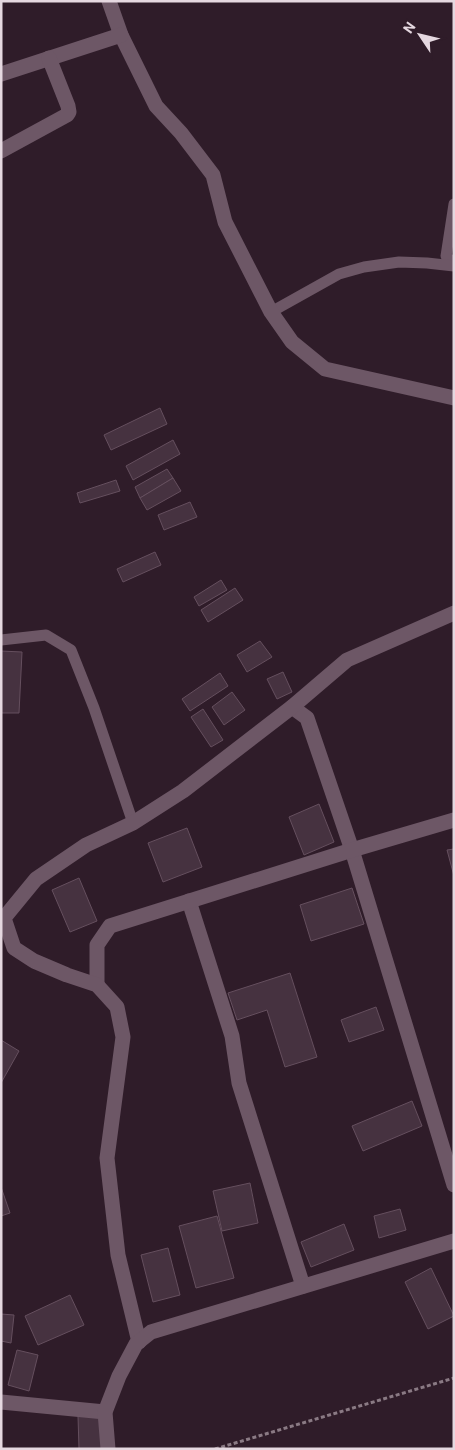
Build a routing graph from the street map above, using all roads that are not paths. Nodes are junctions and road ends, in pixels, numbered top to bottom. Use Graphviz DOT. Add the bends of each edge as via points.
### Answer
graph roads {
  1 [pos="109,1"];
  2 [pos="121,36"];
  3 [pos="49,58"];
  4 [pos="1,74"];
  5 [pos="1,151"];
  6 [pos="454,204"];
  7 [pos="454,265"];
  8 [pos="271,312"];
  9 [pos="454,398"];
  10 [pos="454,612"];
  11 [pos="1,640"];
  12 [pos="292,707"];
  13 [pos="454,820"];
  14 [pos="133,823"];
  15 [pos="352,850"];
  16 [pos="189,901"];
  17 [pos="2,917"];
  18 [pos="97,985"];
  19 [pos="454,1185"];
  20 [pos="454,1240"];
  21 [pos="303,1286"];
  22 [pos="139,1342"];
  23 [pos="1,1402"];
  24 [pos="105,1412"];
  25 [pos="108,1449"];
  1 -- 2 [label="street"];
  2 -- 3 [label="street"];
  2 -- 8 [label="street" via="156,106 213,175 225,222"];
  3 -- 4 [label="street"];
  3 -- 5 [label="street" via="69,112"];
  6 -- 7 [label="lane" via="446,256"];
  7 -- 8 [label="lane" via="399,262 364,267 339,274"];
  8 -- 9 [label="street" via="292,342 325,369"];
  10 -- 12 [label="street" via="347,660"];
  11 -- 14 [label="lane" via="46,635 71,650"];
  12 -- 14 [label="street" via="183,791"];
  12 -- 15 [label="street" via="307,718"];
  13 -- 15 [label="street"];
  14 -- 17 [label="street" via="86,846 36,879"];
  15 -- 16 [label="street"];
  15 -- 19 [label="street"];
  16 -- 18 [label="street" via="110,926 97,945"];
  16 -- 21 [label="street" via="232,1036 239,1083"];
  17 -- 18 [label="street" via="14,948 34,961"];
  18 -- 22 [label="street" via="117,1007 123,1037 107,1158 118,1255"];
  20 -- 21 [label="street"];
  21 -- 22 [label="street" via="151,1332"];
  22 -- 24 [label="street" via="119,1376"];
  23 -- 24 [label="street"];
  24 -- 25 [label="street"];
}
